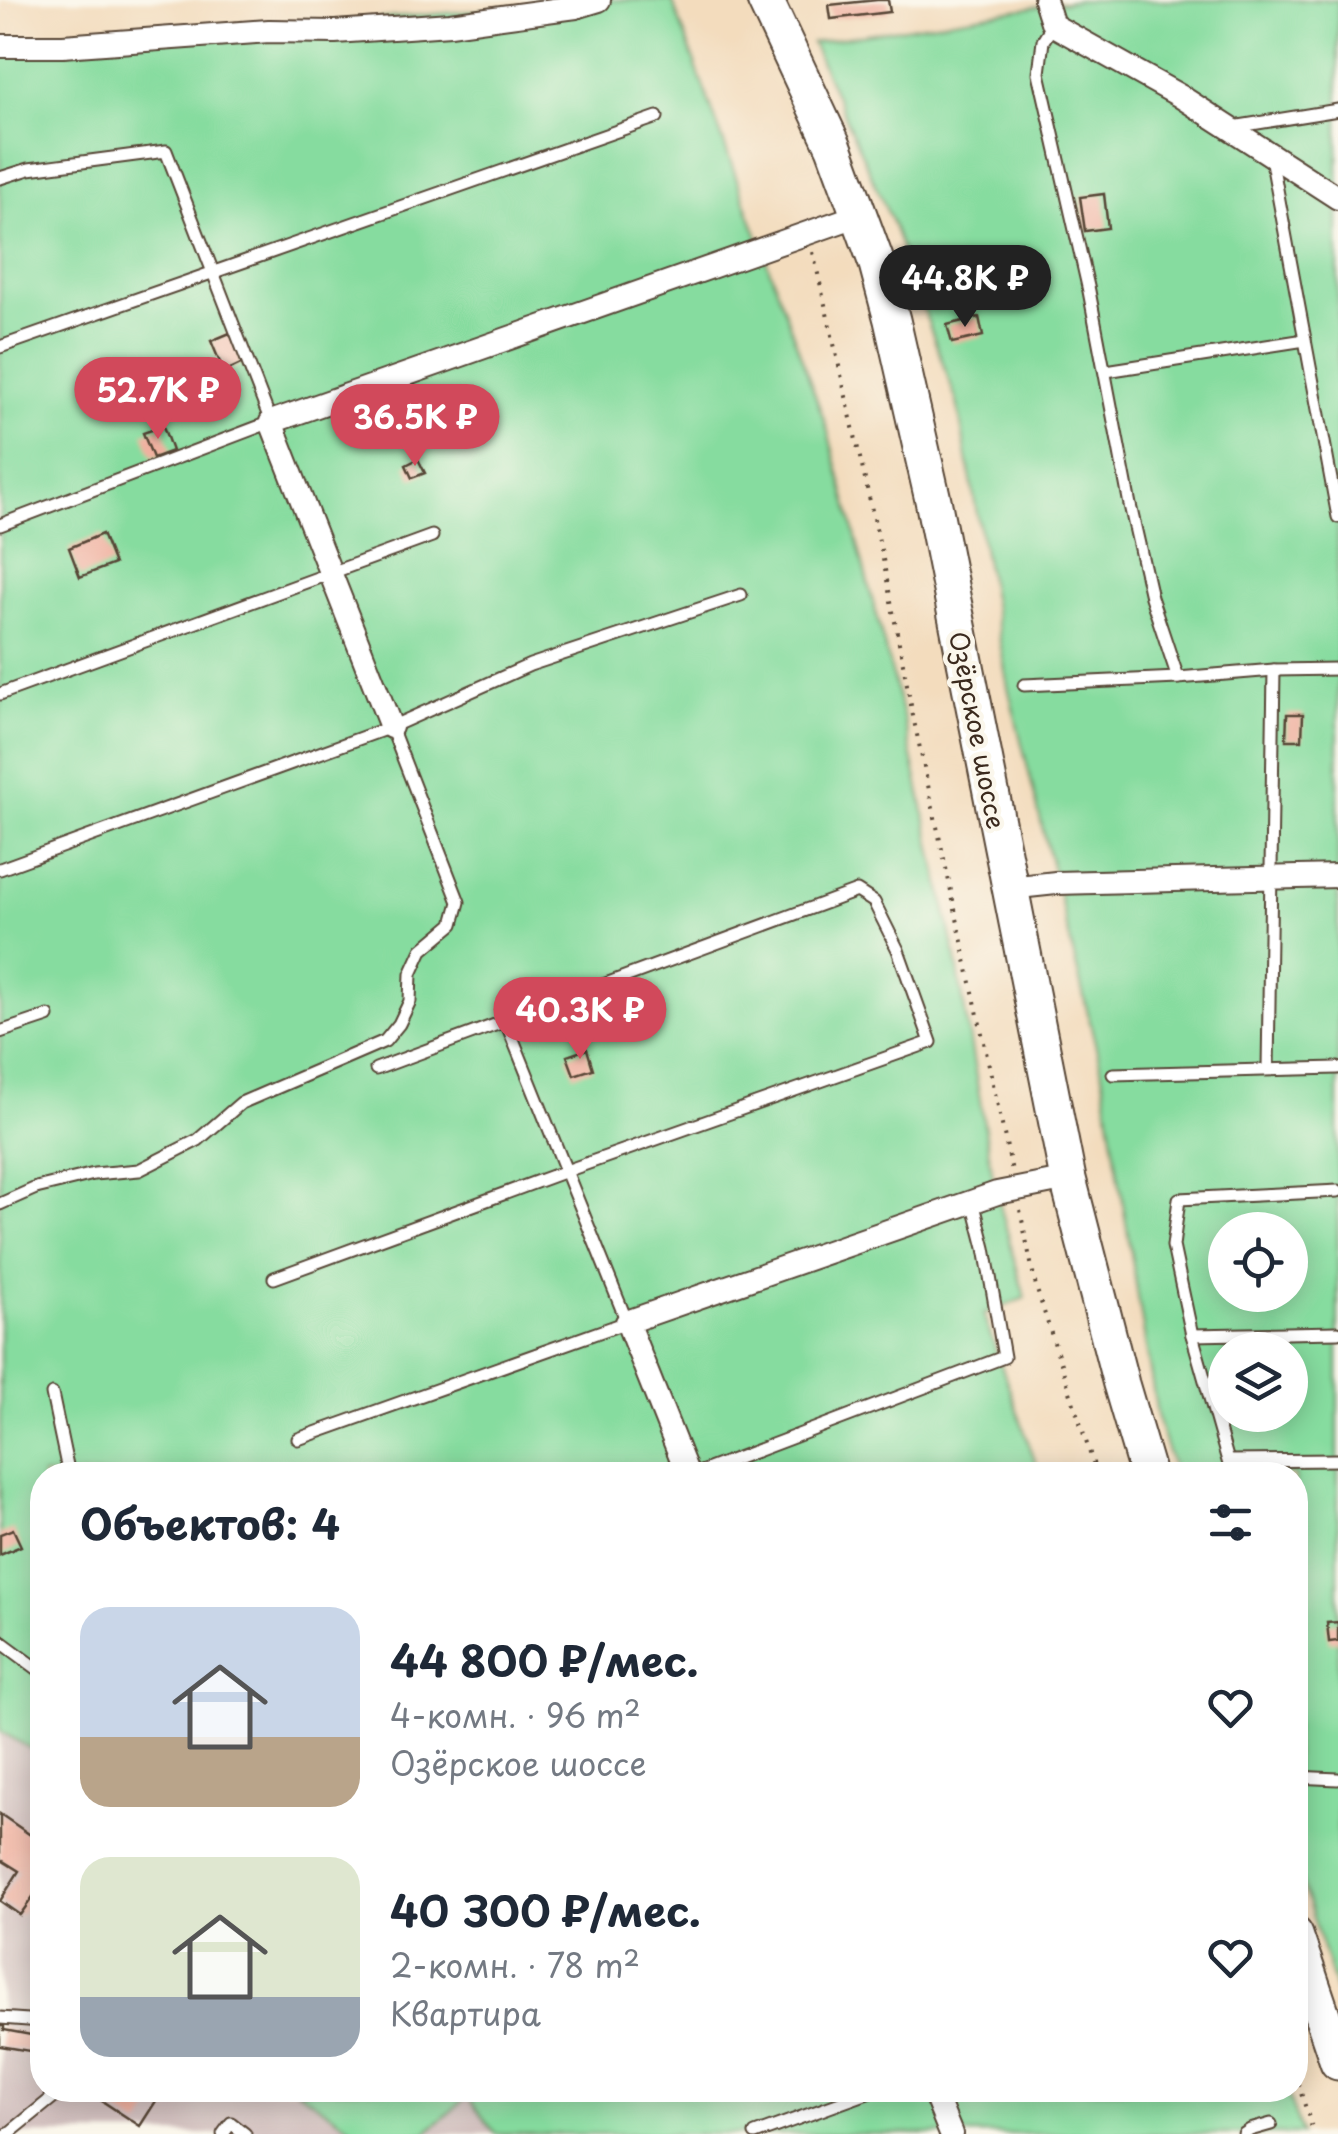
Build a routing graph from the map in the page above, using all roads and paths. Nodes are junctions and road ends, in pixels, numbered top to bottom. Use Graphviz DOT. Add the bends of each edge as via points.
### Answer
graph roads {
  1 [pos="599,0"];
  2 [pos="765,0"];
  3 [pos="1045,0"];
  4 [pos="1053,25"];
  5 [pos="0,46"];
  6 [pos="1338,110"];
  7 [pos="657,116"];
  8 [pos="1229,127"];
  9 [pos="1270,154"];
  10 [pos="0,178"];
  11 [pos="1338,198"];
  12 [pos="859,215"];
  13 [pos="808,233"];
  14 [pos="213,272"];
  15 [pos="1305,340"];
  16 [pos="0,348"];
  17 [pos="1106,371"];
  18 [pos="271,422"];
  19 [pos="1338,517"];
  20 [pos="0,525"];
  21 [pos="432,536"];
  22 [pos="330,575"];
  23 [pos="741,594"];
  24 [pos="1338,669"];
  25 [pos="1274,670"];
  26 [pos="1178,678"];
  27 [pos="1024,685"];
  28 [pos="0,694"];
  29 [pos="391,728"];
  30 [pos="0,869"];
  31 [pos="1338,876"];
  32 [pos="1271,878"];
  33 [pos="1008,888"];
  34 [pos="48,1016"];
  35 [pos="506,1022"];
  36 [pos="0,1032"];
  37 [pos="1338,1068"];
  38 [pos="376,1069"];
  39 [pos="1268,1069"];
  40 [pos="1112,1074"];
  41 [pos="566,1171"];
  42 [pos="1068,1179"];
  43 [pos="1015,1189"];
  44 [pos="1338,1191"];
  45 [pos="973,1201"];
  46 [pos="0,1204"];
  47 [pos="274,1278"];
  48 [pos="626,1322"];
  49 [pos="1338,1332"];
  50 [pos="1192,1335"];
  51 [pos="52,1394"];
  52 [pos="298,1439"];
  53 [pos="1338,1460"];
  54 [pos="66,1462"];
  55 [pos="685,1462"];
  56 [pos="725,1462"];
  57 [pos="1092,1462"];
  58 [pos="1144,1462"];
  59 [pos="1228,1462"];
  60 [pos="1308,1462"];
  61 [pos="0,1641"];
  62 [pos="30,1663"];
  63 [pos="1308,1779"];
  64 [pos="1338,1780"];
  65 [pos="1308,1973"];
  66 [pos="0,2018"];
  67 [pos="30,2020"];
  68 [pos="1338,2062"];
  69 [pos="47,2102"];
  70 [pos="843,2102"];
  71 [pos="938,2102"];
  72 [pos="1304,2102"];
  73 [pos="1272,2124"];
  74 [pos="8,2134"];
  75 [pos="223,2134"];
  76 [pos="245,2134"];
  77 [pos="755,2134"];
  78 [pos="951,2134"];
  79 [pos="1244,2134"];
  80 [pos="1314,2134"];
  1 -- 5 [label="street" via="431,25"];
  2 -- 12 [label="main road, Озёрское шоссе"];
  3 -- 4 [label="street"];
  4 -- 8 [label="street"];
  4 -- 17 [label="lane" via="1043,42 1040,73"];
  6 -- 8 [label="lane"];
  7 -- 14 [label="lane"];
  8 -- 9 [label="street"];
  9 -- 11 [label="street"];
  9 -- 15 [label="lane"];
  10 -- 14 [label="lane" via="166,151"];
  12 -- 13 [label="street"];
  12 -- 33 [label="main road, Озёрское шоссе" via="892,320 933,500"];
  13 -- 18 [label="street"];
  13 -- 43 [label="path"];
  14 -- 16 [label="lane"];
  14 -- 18 [label="lane"];
  15 -- 17 [label="lane"];
  15 -- 19 [label="lane"];
  17 -- 26 [label="lane" via="1151,597"];
  18 -- 20 [label="lane"];
  18 -- 22 [label="street"];
  21 -- 22 [label="lane"];
  22 -- 28 [label="lane"];
  22 -- 29 [label="street"];
  23 -- 29 [label="lane" via="530,665"];
  24 -- 25 [label="lane"];
  25 -- 26 [label="lane"];
  25 -- 32 [label="lane"];
  26 -- 27 [label="lane"];
  29 -- 30 [label="lane"];
  29 -- 46 [label="lane" via="460,902 454,924 422,950 411,974 410,1001 385,1041 240,1103 198,1140 138,1170 36,1188"];
  31 -- 32 [label="street"];
  32 -- 33 [label="street"];
  32 -- 39 [label="lane"];
  33 -- 42 [label="main road, Озёрское шоссе"];
  34 -- 36 [label="lane"];
  35 -- 38 [label="lane"];
  35 -- 41 [label="lane"];
  35 -- 41 [label="lane" via="857,892 874,902 898,950 932,1042"];
  37 -- 39 [label="lane"];
  39 -- 40 [label="lane"];
  41 -- 47 [label="lane"];
  41 -- 48 [label="lane"];
  42 -- 43 [label="street"];
  42 -- 58 [label="main road, Озёрское шоссе"];
  43 -- 45 [label="street"];
  43 -- 57 [label="path" via="1036,1286"];
  44 -- 50 [label="lane" via="1179,1199 1174,1246"];
  45 -- 48 [label="street"];
  45 -- 56 [label="lane" via="1004,1357"];
  48 -- 52 [label="lane"];
  48 -- 55 [label="street"];
  49 -- 50 [label="lane"];
  50 -- 59 [label="lane"];
  51 -- 54 [label="lane"];
  53 -- 60 [label="lane"];
  61 -- 62 [label="lane"];
  63 -- 64 [label="lane"];
  65 -- 68 [label="main road"];
  66 -- 67 [label="lane"];
  69 -- 74 [label="lane"];
  70 -- 77 [label="lane"];
  71 -- 78 [label="street"];
  72 -- 80 [label="path"];
  73 -- 79 [label="lane"];
  75 -- 76 [label="lane" via="232,2124"];
}
